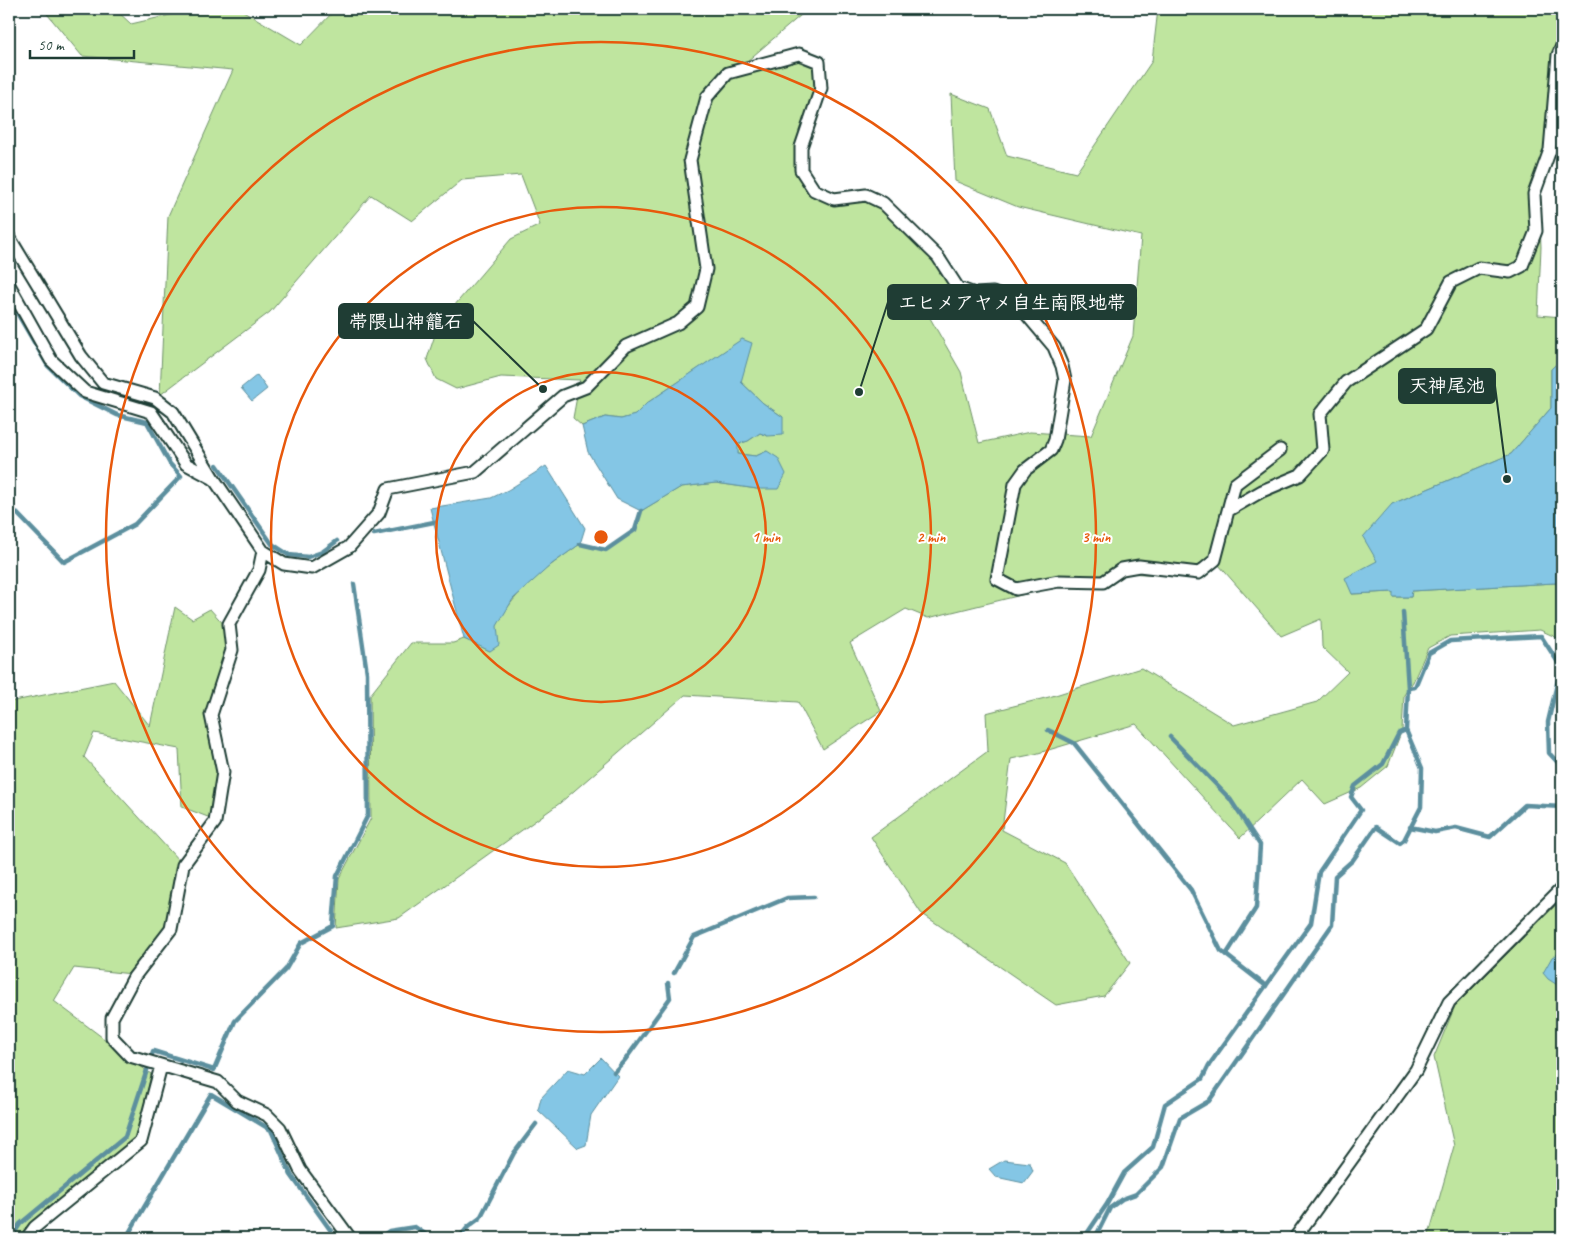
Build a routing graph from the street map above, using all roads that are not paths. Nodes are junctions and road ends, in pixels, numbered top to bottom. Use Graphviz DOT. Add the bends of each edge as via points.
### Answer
graph roads {
  1 [pos="1562,46"];
  2 [pos="9,237"];
  3 [pos="9,285"];
  4 [pos="1280,450"];
  5 [pos="214,479"];
  6 [pos="1229,510"];
  7 [pos="263,551"];
  8 [pos="1562,888"];
  9 [pos="161,1066"];
  10 [pos="27,1238"];
  11 [pos="350,1238"];
  12 [pos="1295,1238"];
  1 -- 6 [label="street" via="1558,56 1550,150 1534,194 1536,231 1522,266 1510,272 1479,268 1452,282 1426,329 1346,382 1325,407 1320,414 1323,450 1300,475"];
  2 -- 5 [label="street" via="81,356 103,383 155,398 173,412"];
  3 -- 5 [label="street" via="51,360 85,392 151,412 186,464"];
  4 -- 6 [label="street" via="1235,484"];
  5 -- 7 [label="street"];
  6 -- 7 [label="street" via="1215,560 1199,573 1139,566 1122,569 1103,582 1059,581 1016,589 997,579 1015,484 1026,470 1051,450 1056,440 1065,380 1062,366 1054,347 1016,302 993,293 976,294 958,288 938,257 883,203 866,195 834,199 814,190 801,170 801,147 821,88 819,62 799,54 728,73 706,97 690,160 706,269 697,307 678,323 626,346 586,387 563,396 475,472 388,489 379,513 349,547 312,568 284,564"];
  7 -- 9 [label="street" via="259,570 229,624 232,650 211,715 223,772 215,822 182,864 171,929 134,977 112,1018 112,1037 130,1056"];
  8 -- 12 [label="street" via="1449,1002 1416,1070"];
  9 -- 10 [label="street" via="141,1141 35,1226"];
  9 -- 11 [label="street" via="218,1082 237,1101 267,1116 280,1128 300,1170"];
}
